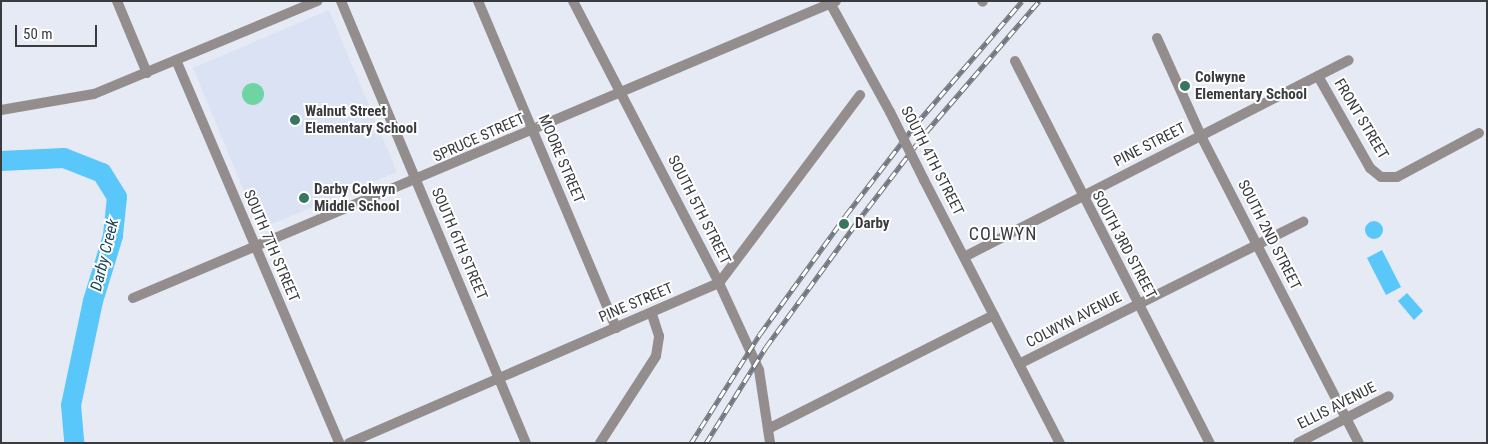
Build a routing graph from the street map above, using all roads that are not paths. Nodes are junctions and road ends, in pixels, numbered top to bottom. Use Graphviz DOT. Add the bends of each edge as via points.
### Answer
graph roads {
  1 [pos="117,1"];
  2 [pos="317,1"];
  3 [pos="341,1"];
  4 [pos="478,1"];
  5 [pos="573,1"];
  6 [pos="832,2"];
  7 [pos="1157,38"];
  8 [pos="176,60"];
  9 [pos="1349,60"];
  10 [pos="1015,61"];
  11 [pos="147,73"];
  12 [pos="1318,76"];
  13 [pos="623,92"];
  14 [pos="860,95"];
  15 [pos="1,110"];
  16 [pos="533,130"];
  17 [pos="1479,133"];
  18 [pos="1201,136"];
  19 [pos="416,182"];
  20 [pos="1082,197"];
  21 [pos="1303,222"];
  22 [pos="1258,244"];
  23 [pos="255,246"];
  24 [pos="964,257"];
  25 [pos="719,283"];
  26 [pos="133,298"];
  27 [pos="1139,304"];
  28 [pos="652,314"];
  29 [pos="994,315"];
  30 [pos="616,328"];
  31 [pos="1019,364"];
  32 [pos="499,376"];
  33 [pos="1390,396"];
  34 [pos="1346,418"];
  35 [pos="768,430"];
  36 [pos="1055,441"];
  37 [pos="338,443"];
  38 [pos="348,443"];
  39 [pos="526,443"];
  40 [pos="600,443"];
  41 [pos="770,443"];
  42 [pos="1210,443"];
  43 [pos="1298,443"];
  44 [pos="1359,443"];
  1 -- 11 [label="street"];
  2 -- 8 [label="street"];
  3 -- 19 [label="street, SOUTH 6TH STREET"];
  4 -- 16 [label="street, MOORE STREET"];
  5 -- 13 [label="street, SOUTH 5TH STREET"];
  6 -- 13 [label="street, SPRUCE STREET"];
  6 -- 24 [label="street, SOUTH 4TH STREET, bridge"];
  7 -- 18 [label="street, SOUTH 2ND STREET"];
  8 -- 11 [label="street"];
  8 -- 23 [label="street, SOUTH 7TH STREET"];
  9 -- 12 [label="street, PINE STREET"];
  10 -- 20 [label="street, SOUTH 3RD STREET"];
  11 -- 15 [label="street" via="94,94"];
  12 -- 17 [label="street, FRONT STREET" via="1370,168 1381,177 1397,177"];
  12 -- 18 [label="street, PINE STREET"];
  13 -- 16 [label="street, SPRUCE STREET"];
  13 -- 25 [label="street, SOUTH 5TH STREET"];
  14 -- 25 [label="street, PINE STREET"];
  16 -- 19 [label="street, SPRUCE STREET"];
  16 -- 30 [label="street, MOORE STREET"];
  18 -- 20 [label="street, PINE STREET"];
  18 -- 22 [label="street, SOUTH 2ND STREET"];
  19 -- 23 [label="street, SPRUCE STREET"];
  19 -- 32 [label="street, SOUTH 6TH STREET"];
  20 -- 24 [label="street, PINE STREET"];
  20 -- 27 [label="street, SOUTH 3RD STREET"];
  21 -- 22 [label="street, COLWYN AVENUE"];
  22 -- 27 [label="street, COLWYN AVENUE"];
  22 -- 34 [label="street, SOUTH 2ND STREET"];
  23 -- 26 [label="street, SPRUCE STREET"];
  23 -- 37 [label="street, SOUTH 7TH STREET"];
  24 -- 29 [label="street, SOUTH 4TH STREET"];
  25 -- 28 [label="street, PINE STREET"];
  25 -- 35 [label="street, SOUTH 5TH STREET" via="759,370"];
  27 -- 31 [label="street, COLWYN AVENUE"];
  27 -- 42 [label="street, SOUTH 3RD STREET"];
  28 -- 30 [label="street, PINE STREET"];
  28 -- 40 [label="street" via="658,336 656,356"];
  29 -- 31 [label="street, SOUTH 4TH STREET"];
  29 -- 35 [label="street"];
  30 -- 32 [label="street, PINE STREET"];
  31 -- 36 [label="street, SOUTH 4TH STREET"];
  32 -- 38 [label="street, PINE STREET"];
  32 -- 39 [label="street, SOUTH 6TH STREET"];
  33 -- 34 [label="street, ELLIS AVENUE"];
  34 -- 43 [label="street, ELLIS AVENUE"];
  34 -- 44 [label="street, SOUTH 2ND STREET"];
  35 -- 41 [label="street, SOUTH 5TH STREET"];
}
